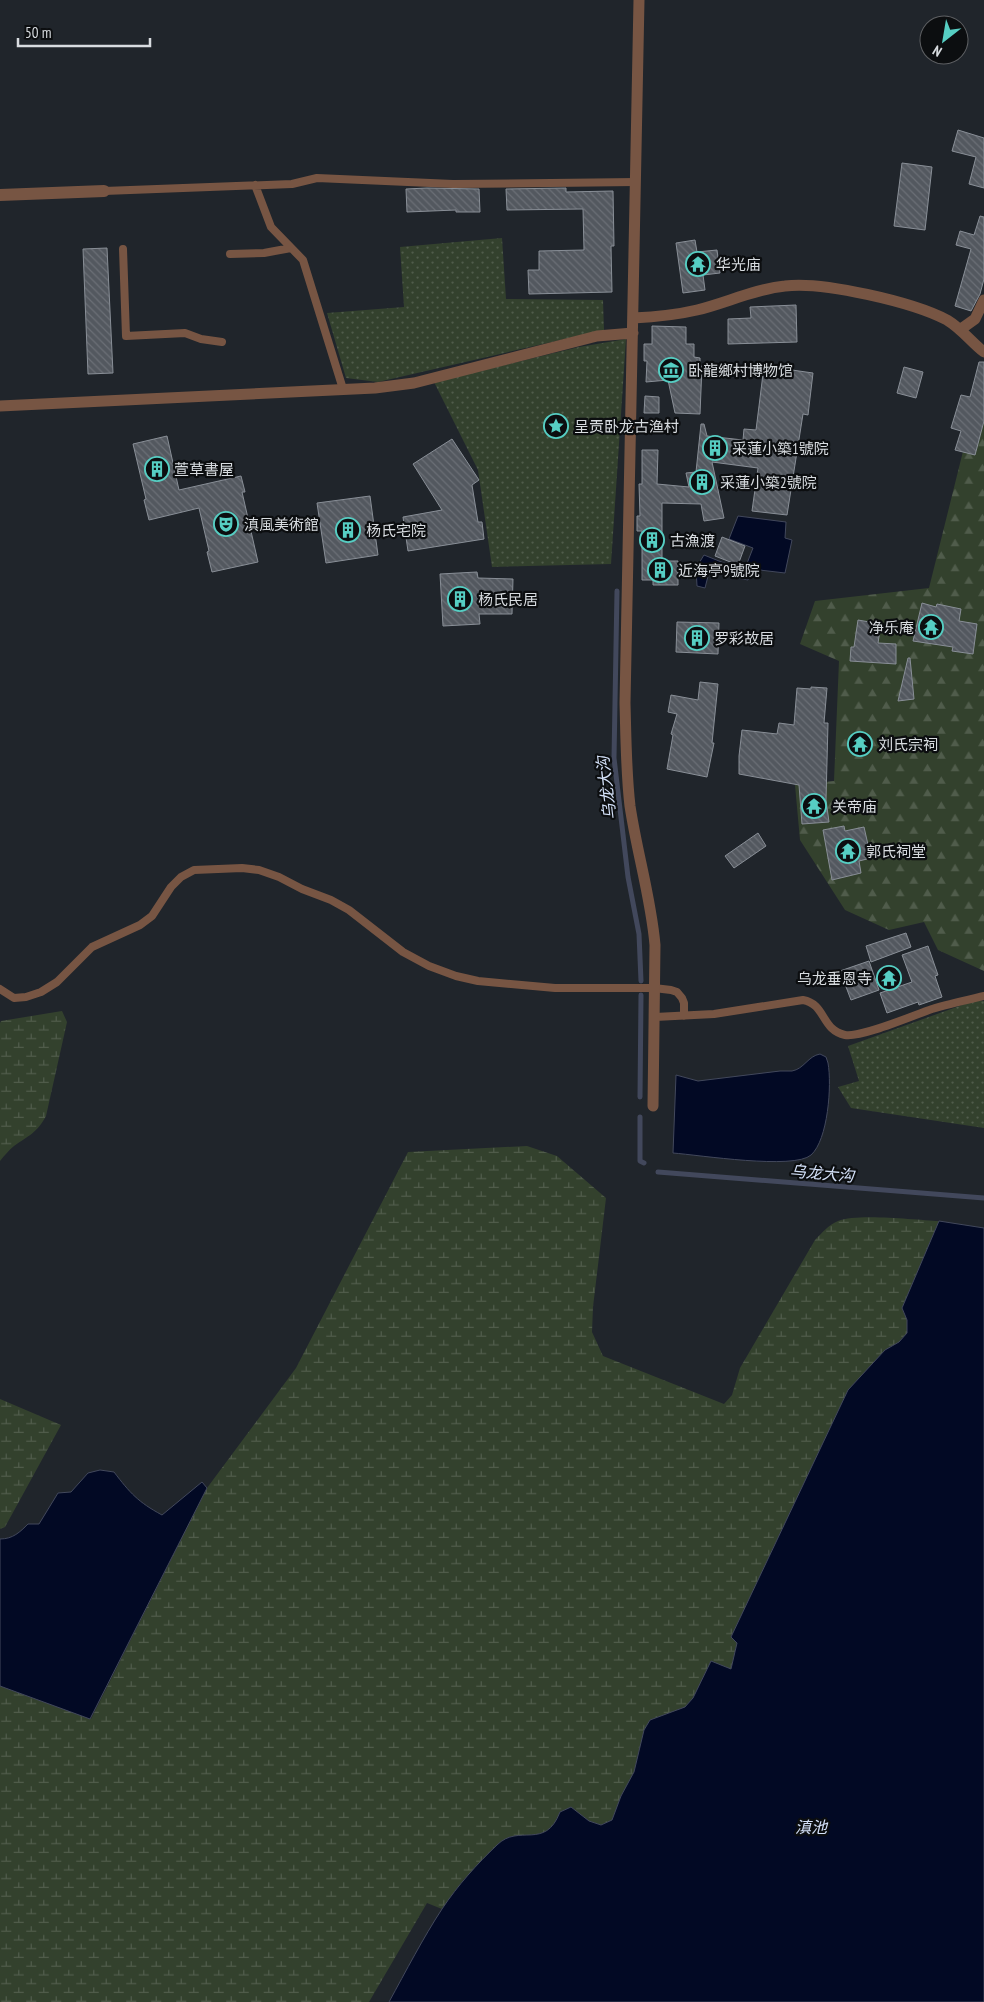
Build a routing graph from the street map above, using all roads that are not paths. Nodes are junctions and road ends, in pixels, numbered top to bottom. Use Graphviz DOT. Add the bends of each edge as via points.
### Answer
graph roads {
  1 [pos="639,0"];
  2 [pos="636,182"];
  3 [pos="255,185"];
  4 [pos="104,191"];
  5 [pos="0,195"];
  6 [pos="291,248"];
  7 [pos="123,249"];
  8 [pos="230,254"];
  9 [pos="984,300"];
  10 [pos="633,318"];
  11 [pos="961,329"];
  12 [pos="633,333"];
  13 [pos="222,342"];
  14 [pos="984,352"];
  15 [pos="343,389"];
  16 [pos="0,406"];
  17 [pos="654,988"];
  18 [pos="0,989"];
  19 [pos="984,996"];
  20 [pos="684,1016"];
  21 [pos="655,1017"];
  22 [pos="653,1106"];
  1 -- 2 [label="street"];
  2 -- 3 [label="lane" via="453,184 317,178 292,184"];
  2 -- 10 [label="street"];
  3 -- 4 [label="lane"];
  3 -- 6 [label="lane" via="271,227"];
  4 -- 5 [label="street"];
  6 -- 8 [label="lane"];
  6 -- 15 [label="lane" via="303,260"];
  7 -- 13 [label="lane" via="126,336 185,333"];
  9 -- 11 [label="street" via="975,319"];
  10 -- 11 [label="street" via="697,310 762,290 806,285 908,305"];
  10 -- 12 [label="street"];
  11 -- 14 [label="street"];
  12 -- 15 [label="street" via="597,336 414,383"];
  12 -- 17 [label="street" via="626,755 630,806 653,921"];
  15 -- 16 [label="street"];
  17 -- 18 [label="lane" via="555,988 456,976 403,952 331,900 279,877 242,868 194,870 181,877 152,916 92,947 57,982 41,992 14,998"];
  17 -- 20 [label="lane" via="677,992 684,1003"];
  17 -- 21 [label="street"];
  19 -- 20 [label="lane" via="855,1035 840,1034 831,1028 818,1007 803,1000"];
  20 -- 21 [label="lane"];
  21 -- 22 [label="street"];
}
